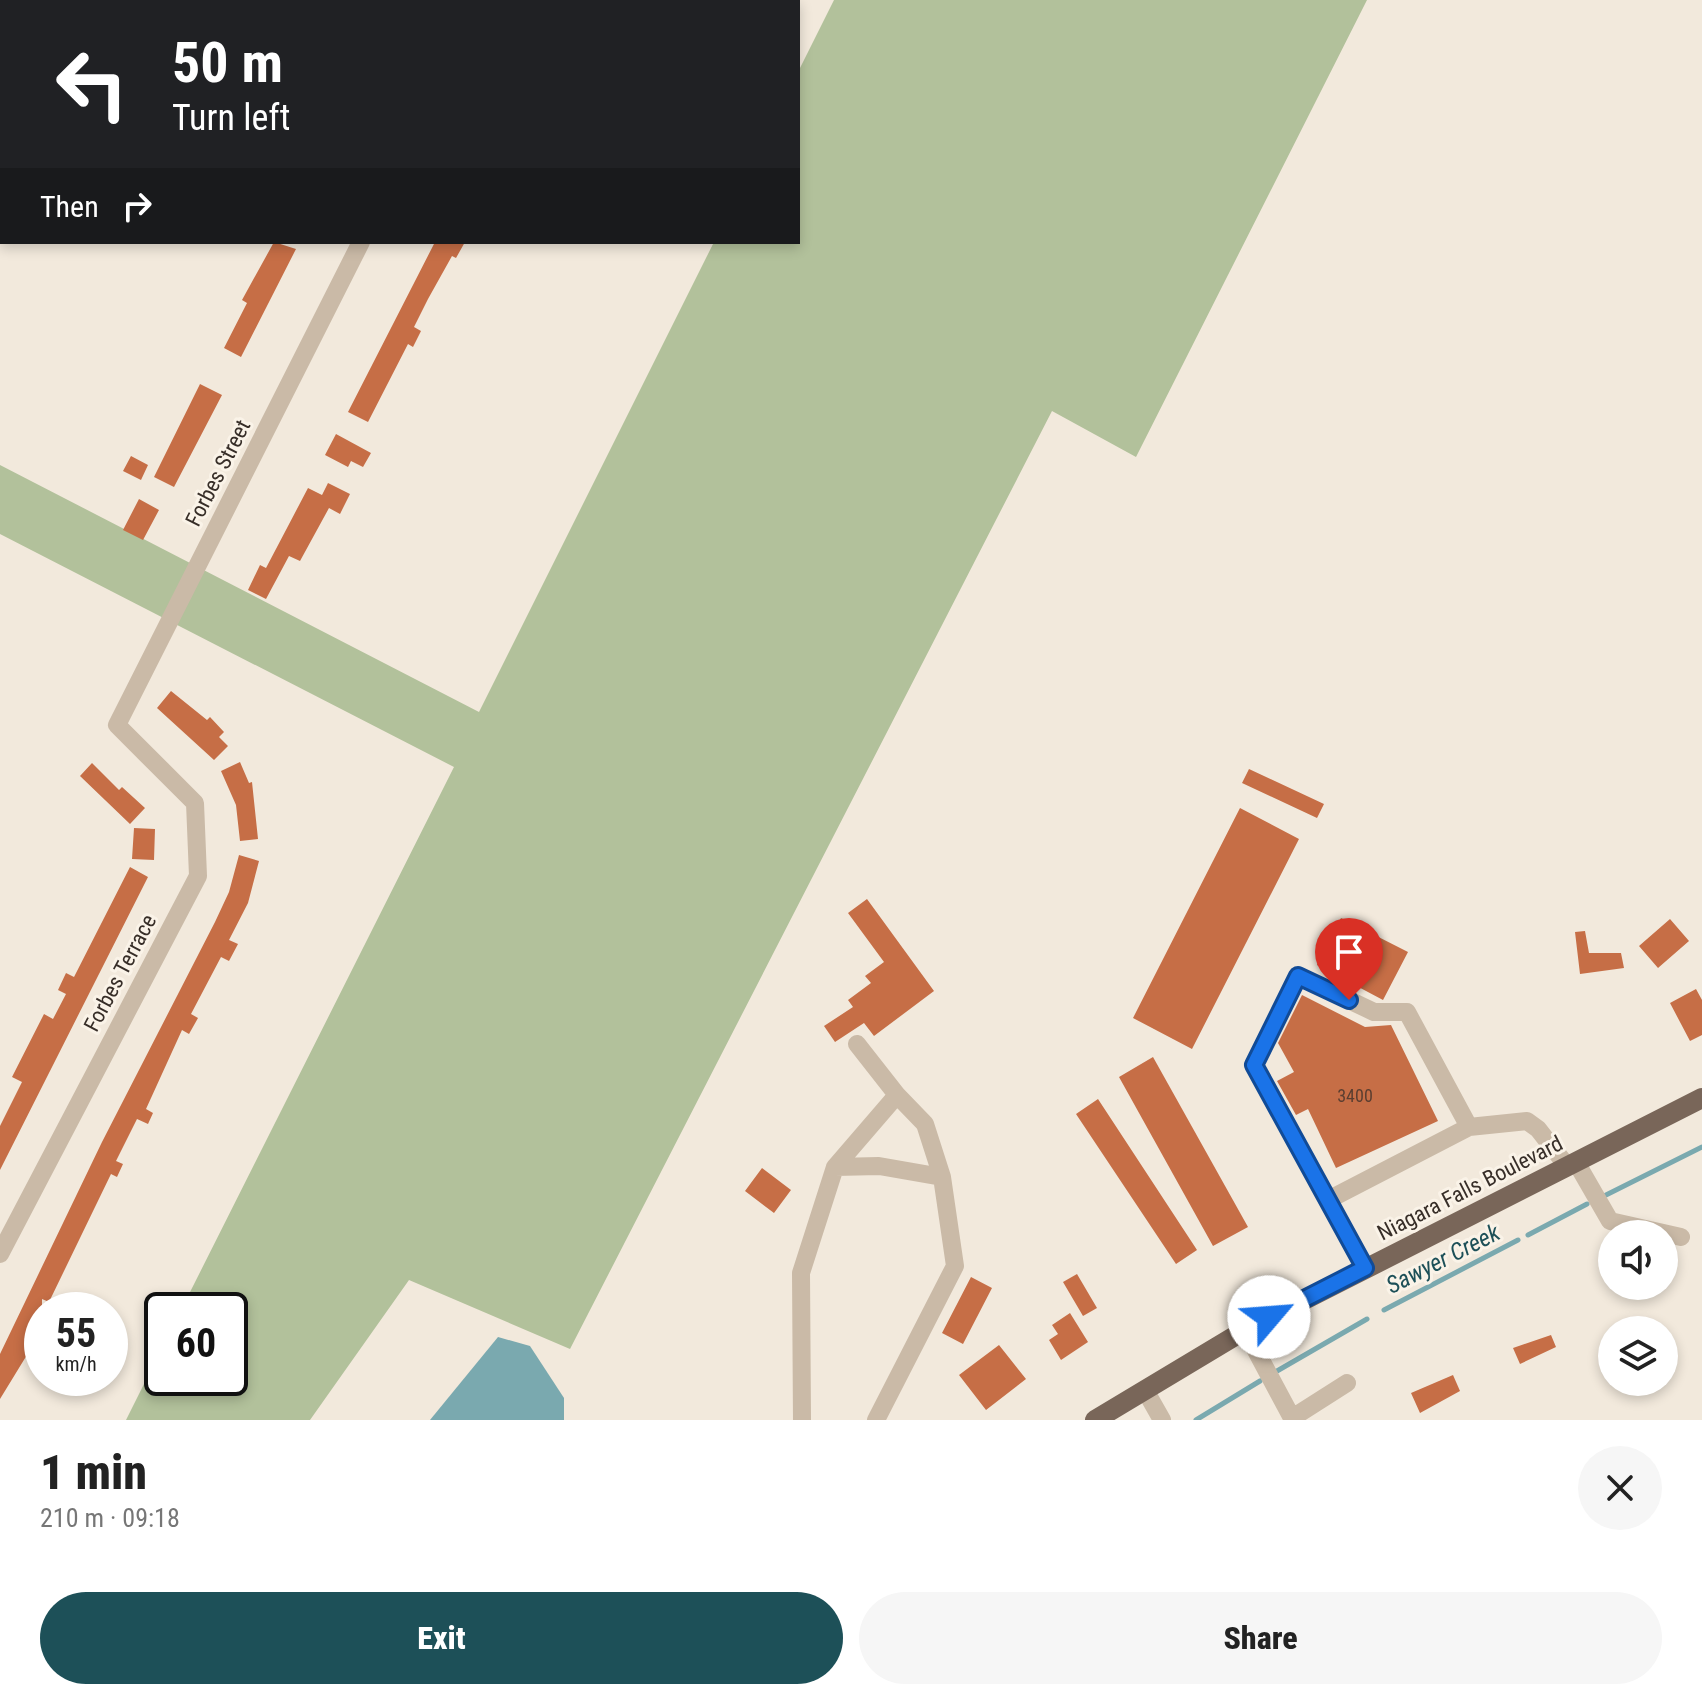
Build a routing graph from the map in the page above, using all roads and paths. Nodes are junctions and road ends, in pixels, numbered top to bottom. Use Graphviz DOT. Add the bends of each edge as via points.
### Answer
graph roads {
  1 [pos="360,244"];
  2 [pos="117,725"];
  3 [pos="857,1044"];
  4 [pos="897,1095"];
  5 [pos="1702,1098"];
  6 [pos="1469,1127"];
  7 [pos="1572,1164"];
  8 [pos="835,1167"];
  9 [pos="942,1177"];
  10 [pos="1328,1200"];
  11 [pos="1681,1237"];
  12 [pos="0,1254"];
  13 [pos="1365,1268"];
  14 [pos="1245,1330"];
  15 [pos="1347,1383"];
  16 [pos="1145,1390"];
  17 [pos="802,1420"];
  18 [pos="876,1420"];
  19 [pos="1095,1420"];
  20 [pos="1162,1420"];
  1 -- 2 [label="street, Forbes Street"];
  2 -- 12 [label="street, Forbes Terrace" via="195,803 198,876"];
  3 -- 4 [label="street"];
  4 -- 8 [label="street"];
  4 -- 9 [label="street" via="925,1124"];
  5 -- 7 [label="main road, Niagara Falls Boulevard"];
  6 -- 7 [label="street" via="1527,1121"];
  6 -- 10 [label="street"];
  6 -- 10 [label="street" via="1407,1012 1374,1012 1298,976 1254,1065"];
  7 -- 11 [label="street" via="1610,1221"];
  7 -- 13 [label="main road, Niagara Falls Boulevard"];
  8 -- 9 [label="street" via="879,1166"];
  8 -- 17 [label="street" via="801,1273"];
  9 -- 18 [label="street" via="955,1266"];
  10 -- 13 [label="street"];
  13 -- 14 [label="main road, Niagara Falls Boulevard"];
  14 -- 15 [label="street" via="1292,1418"];
  14 -- 16 [label="main road, Niagara Falls Boulevard"];
  16 -- 19 [label="main road, Niagara Falls Boulevard"];
  16 -- 20 [label="street"];
}
